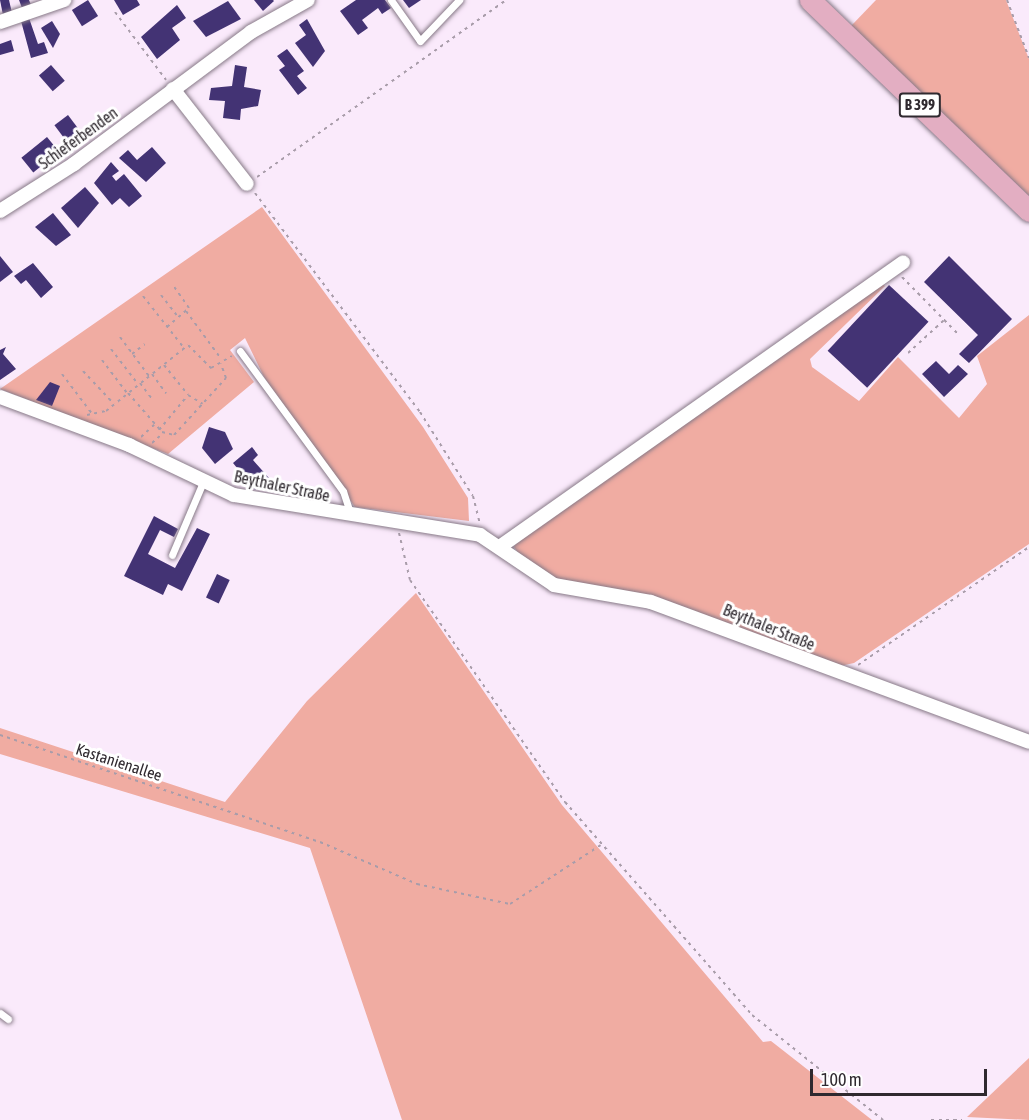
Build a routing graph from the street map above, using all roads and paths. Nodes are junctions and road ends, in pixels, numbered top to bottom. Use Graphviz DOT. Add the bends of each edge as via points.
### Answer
graph roads {
  1 [pos="64,0"];
  2 [pos="308,0"];
  3 [pos="391,0"];
  4 [pos="459,0"];
  5 [pos="507,0"];
  6 [pos="810,0"];
  7 [pos="1007,0"];
  8 [pos="115,12"];
  9 [pos="0,22"];
  10 [pos="1029,58"];
  11 [pos="173,89"];
  12 [pos="248,184"];
  13 [pos="0,211"];
  14 [pos="1029,211"];
  15 [pos="898,265"];
  16 [pos="172,284"];
  17 [pos="161,295"];
  18 [pos="143,296"];
  19 [pos="186,311"];
  20 [pos="178,317"];
  21 [pos="944,320"];
  22 [pos="167,327"];
  23 [pos="959,335"];
  24 [pos="120,337"];
  25 [pos="145,344"];
  26 [pos="184,348"];
  27 [pos="111,349"];
  28 [pos="240,351"];
  29 [pos="908,353"];
  30 [pos="132,354"];
  31 [pos="219,356"];
  32 [pos="102,360"];
  33 [pos="221,364"];
  34 [pos="164,365"];
  35 [pos="83,371"];
  36 [pos="62,374"];
  37 [pos="150,375"];
  38 [pos="139,384"];
  39 [pos="127,393"];
  40 [pos="166,393"];
  41 [pos="188,395"];
  42 [pos="0,397"];
  43 [pos="153,400"];
  44 [pos="114,404"];
  45 [pos="203,404"];
  46 [pos="154,425"];
  47 [pos="159,430"];
  48 [pos="163,433"];
  49 [pos="141,437"];
  50 [pos="152,444"];
  51 [pos="203,482"];
  52 [pos="351,518"];
  53 [pos="399,525"];
  54 [pos="480,535"];
  55 [pos="501,546"];
  56 [pos="1029,547"];
  57 [pos="172,555"];
  58 [pos="849,677"];
  59 [pos="0,735"];
  60 [pos="1029,742"];
  61 [pos="601,845"];
  62 [pos="0,1013"];
  63 [pos="8,1019"];
  64 [pos="883,1120"];
  65 [pos="931,1120"];
  66 [pos="962,1120"];
  1 -- 9 [label="street"];
  2 -- 11 [label="street, Schieferbenden" via="251,32"];
  3 -- 4 [label="lane" via="420,41"];
  5 -- 12 [label="path"];
  6 -- 14 [label="main road, B 399"];
  7 -- 10 [label="path"];
  8 -- 11 [label="path"];
  11 -- 12 [label="street"];
  11 -- 13 [label="street, Schieferbenden"];
  12 -- 54 [label="path" via="420,412 473,496"];
  15 -- 21 [label="path"];
  15 -- 55 [label="street"];
  16 -- 19 [label="path"];
  17 -- 20 [label="path"];
  18 -- 22 [label="path"];
  19 -- 20 [label="path"];
  19 -- 31 [label="path"];
  20 -- 22 [label="path"];
  21 -- 23 [label="path"];
  21 -- 29 [label="path"];
  22 -- 26 [label="path"];
  24 -- 30 [label="path"];
  25 -- 30 [label="path"];
  26 -- 33 [label="path" via="191,345 211,368"];
  26 -- 34 [label="path"];
  27 -- 38 [label="path"];
  28 -- 33 [label="path"];
  28 -- 52 [label="lane" via="343,491"];
  30 -- 37 [label="path"];
  32 -- 39 [label="path"];
  33 -- 45 [label="path" via="226,378"];
  34 -- 37 [label="path"];
  34 -- 41 [label="path"];
  35 -- 44 [label="path"];
  36 -- 44 [label="path" via="93,415"];
  37 -- 38 [label="path"];
  37 -- 40 [label="path"];
  38 -- 39 [label="path"];
  38 -- 43 [label="path"];
  39 -- 44 [label="path"];
  39 -- 46 [label="path"];
  41 -- 45 [label="path"];
  41 -- 47 [label="path"];
  42 -- 51 [label="street, Beythaler Straße" via="129,446"];
  45 -- 48 [label="path" via="179,432"];
  46 -- 47 [label="path"];
  46 -- 49 [label="path"];
  47 -- 48 [label="path"];
  48 -- 50 [label="path"];
  51 -- 52 [label="street, Beythaler Straße" via="264,502"];
  51 -- 57 [label="lane"];
  52 -- 53 [label="street, Beythaler Straße"];
  53 -- 54 [label="street, Beythaler Straße"];
  53 -- 61 [label="path" via="410,580 532,758"];
  54 -- 55 [label="street, Beythaler Straße"];
  55 -- 58 [label="street, Beythaler Straße" via="554,585 651,602"];
  56 -- 58 [label="path" via="857,665"];
  58 -- 60 [label="street, Beythaler Straße"];
  59 -- 61 [label="path, Kastanienallee" via="320,842 417,884 510,904"];
  61 -- 64 [label="path" via="752,1015"];
  62 -- 63 [label="lane"];
  65 -- 66 [label="path"];
}
